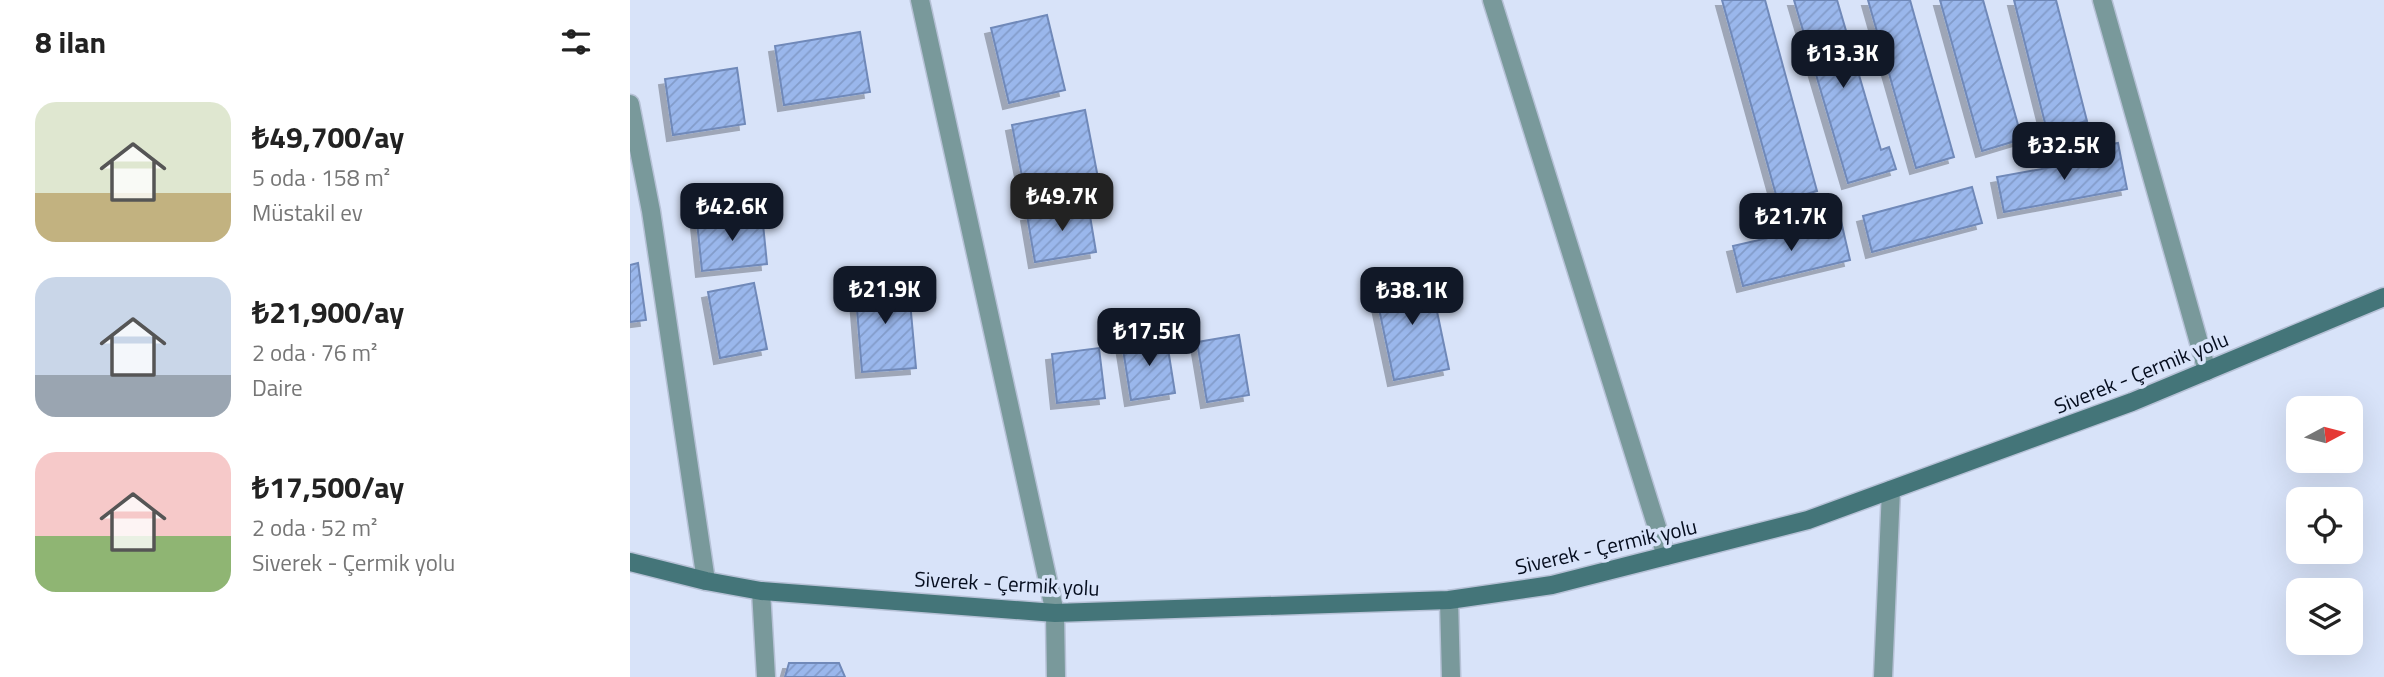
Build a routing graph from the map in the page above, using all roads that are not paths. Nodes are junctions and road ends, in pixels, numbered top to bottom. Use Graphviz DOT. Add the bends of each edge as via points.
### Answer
graph roads {
  1 [pos="920,0"];
  2 [pos="1492,0"];
  3 [pos="2102,0"];
  4 [pos="630,104"];
  5 [pos="2384,296"];
  6 [pos="2207,371"];
  7 [pos="1891,490"];
  8 [pos="1666,556"];
  9 [pos="630,562"];
  10 [pos="706,581"];
  11 [pos="761,591"];
  12 [pos="1449,600"];
  13 [pos="1055,612"];
  14 [pos="766,677"];
  15 [pos="1056,677"];
  16 [pos="1451,677"];
  17 [pos="1883,677"];
  1 -- 13 [label="street"];
  2 -- 8 [label="street"];
  3 -- 6 [label="street"];
  4 -- 10 [label="street" via="651,211"];
  5 -- 6 [label="main road, Siverek - Çermik yolu"];
  6 -- 7 [label="main road, Siverek - Çermik yolu"];
  7 -- 8 [label="main road, Siverek - Çermik yolu" via="1808,520"];
  7 -- 17 [label="street"];
  8 -- 12 [label="main road, Siverek - Çermik yolu" via="1552,586"];
  9 -- 10 [label="main road, Siverek - Çermik yolu"];
  10 -- 11 [label="main road, Siverek - Çermik yolu"];
  11 -- 13 [label="main road, Siverek - Çermik yolu"];
  11 -- 14 [label="street"];
  12 -- 13 [label="main road, Siverek - Çermik yolu"];
  12 -- 16 [label="street"];
  13 -- 15 [label="street"];
}
